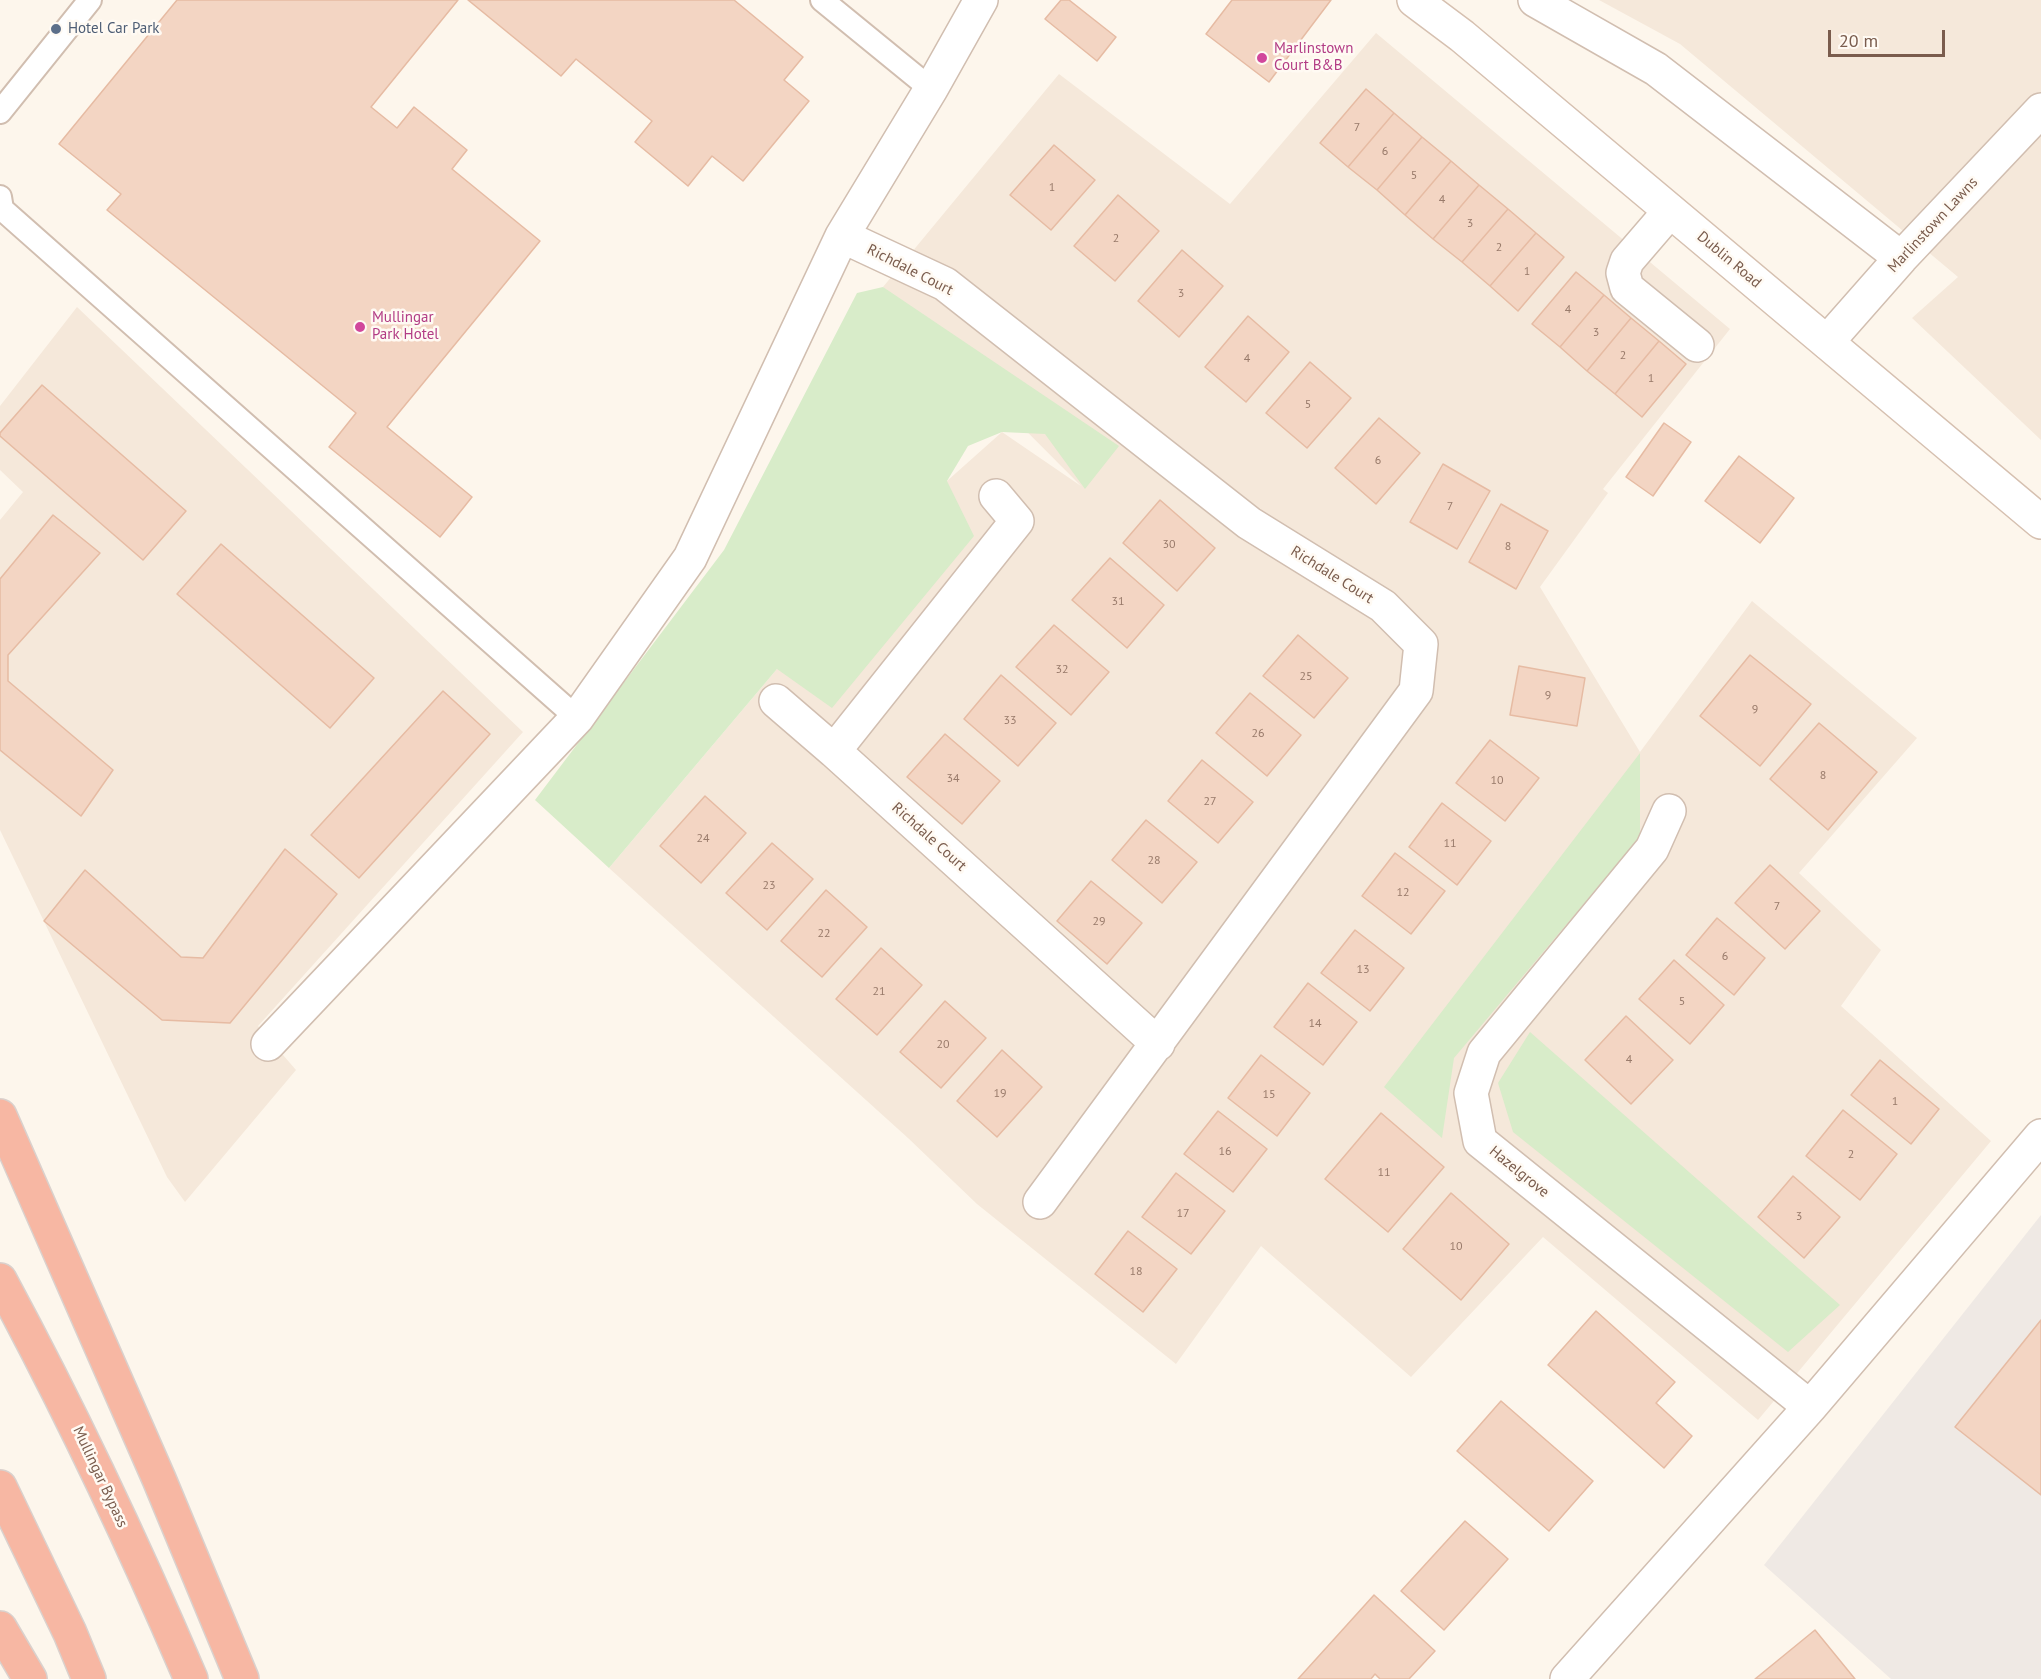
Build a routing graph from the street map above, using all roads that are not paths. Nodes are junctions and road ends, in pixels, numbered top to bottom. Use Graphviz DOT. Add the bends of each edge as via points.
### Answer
graph roads {
  1 [pos="90,0"];
  2 [pos="822,0"];
  3 [pos="981,0"];
  4 [pos="1414,0"];
  5 [pos="1535,0"];
  6 [pos="931,89"];
  7 [pos="2041,110"];
  8 [pos="0,112"];
  9 [pos="0,197"];
  10 [pos="1670,211"];
  11 [pos="842,236"];
  12 [pos="1901,258"];
  13 [pos="1827,342"];
  14 [pos="1697,345"];
  15 [pos="996,496"];
  16 [pos="2041,522"];
  17 [pos="776,701"];
  18 [pos="577,718"];
  19 [pos="834,751"];
  20 [pos="1669,811"];
  21 [pos="268,1044"];
  22 [pos="1158,1044"];
  23 [pos="0,1116"];
  24 [pos="2041,1136"];
  25 [pos="1040,1202"];
  26 [pos="0,1280"];
  27 [pos="1810,1407"];
  28 [pos="0,1487"];
  29 [pos="0,1628"];
  30 [pos="30,1679"];
  31 [pos="89,1679"];
  32 [pos="190,1679"];
  33 [pos="242,1679"];
  34 [pos="1567,1679"];
  1 -- 8 [label="lane"];
  2 -- 6 [label="lane"];
  3 -- 6 [label="street"];
  4 -- 10 [label="street, Dublin Road"];
  5 -- 12 [label="street" via="1656,69"];
  6 -- 11 [label="street"];
  7 -- 12 [label="street, Marlinstown Lawns"];
  9 -- 18 [label="lane" via="2,209"];
  10 -- 13 [label="street, Dublin Road"];
  10 -- 14 [label="street" via="1633,253 1623,273 1627,288"];
  11 -- 18 [label="street" via="690,558"];
  11 -- 22 [label="street, Richdale Court" via="945,284 1250,523 1383,606 1421,644 1416,691"];
  12 -- 13 [label="street, Marlinstown Lawns"];
  13 -- 16 [label="street, Dublin Road"];
  15 -- 19 [label="street" via="1017,521"];
  17 -- 19 [label="street, Richdale Court"];
  18 -- 21 [label="street"];
  19 -- 22 [label="street, Richdale Court"];
  20 -- 27 [label="street, Hazelgrove" via="1652,849 1484,1053 1471,1093 1480,1141"];
  22 -- 25 [label="street, Richdale Court"];
  23 -- 33 [label="highway"];
  24 -- 27 [label="street"];
  26 -- 32 [label="highway, Mullingar Bypass" via="58,1389"];
  27 -- 34 [label="street"];
  28 -- 31 [label="highway"];
  29 -- 30 [label="highway"];
}
